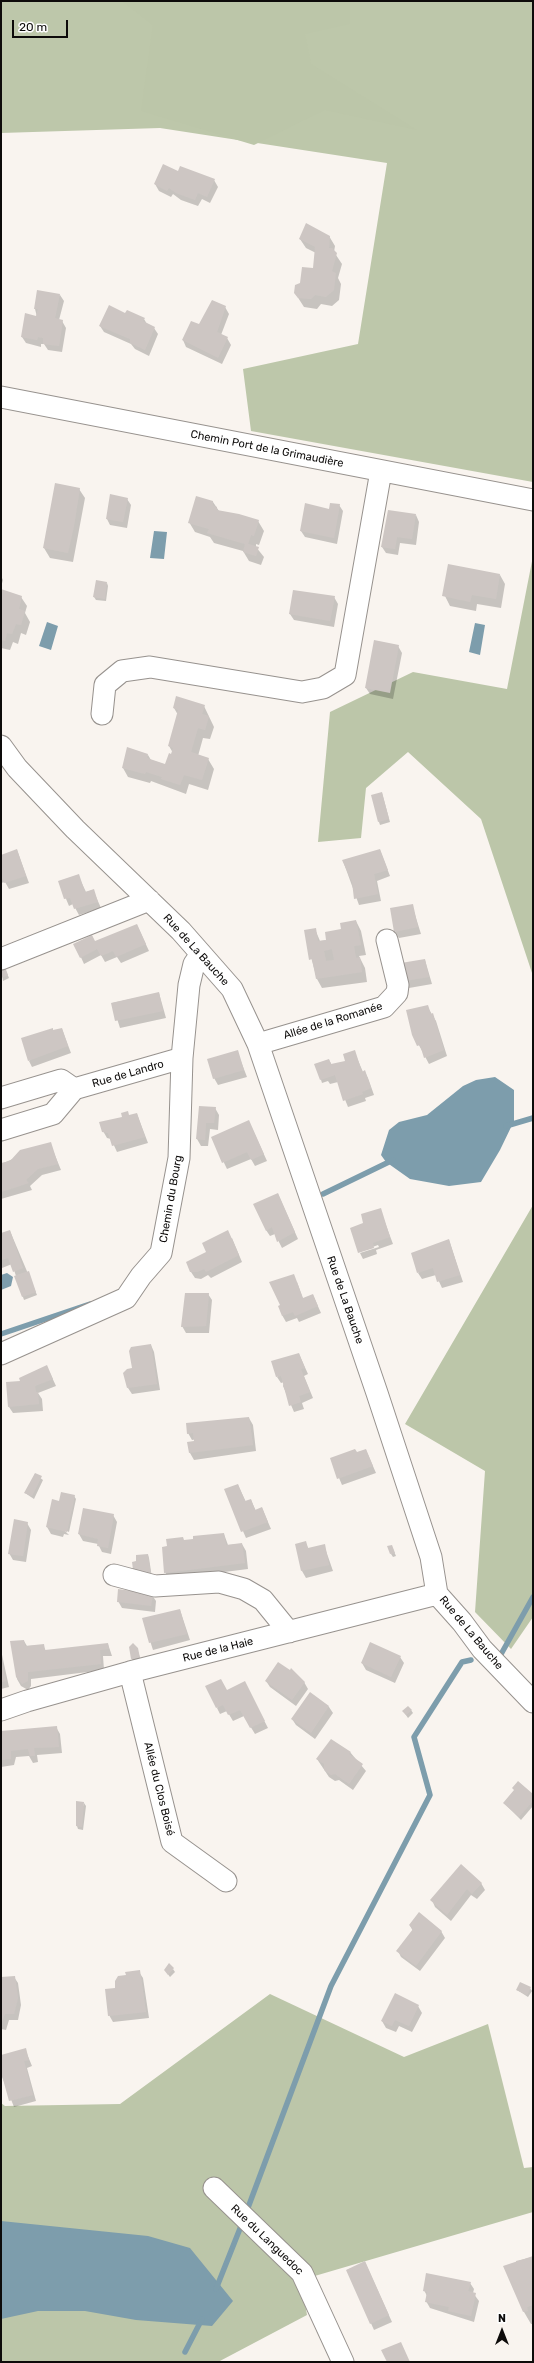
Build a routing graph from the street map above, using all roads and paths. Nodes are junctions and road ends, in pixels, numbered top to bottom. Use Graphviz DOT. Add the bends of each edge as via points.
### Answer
graph roads {
  1 [pos="1,398"];
  2 [pos="381,471"];
  3 [pos="533,500"];
  4 [pos="102,714"];
  5 [pos="1,746"];
  6 [pos="149,900"];
  7 [pos="387,940"];
  8 [pos="201,954"];
  9 [pos="1,959"];
  10 [pos="258,1044"];
  11 [pos="182,1058"];
  12 [pos="74,1089"];
  13 [pos="1,1098"];
  14 [pos="1,1130"];
  15 [pos="1,1354"];
  16 [pos="114,1575"];
  17 [pos="437,1594"];
  18 [pos="289,1632"];
  19 [pos="130,1672"];
  20 [pos="533,1702"];
  21 [pos="1,1710"];
  22 [pos="226,1880"];
  23 [pos="214,2188"];
  24 [pos="343,2362"];
  1 -- 2 [label="street, Chemin Port de la Grimaudière"];
  2 -- 3 [label="street, Chemin Port de la Grimaudière"];
  2 -- 4 [label="street" via="345,676 323,688 302,692 150,667 122,671 105,685"];
  5 -- 6 [label="street, Rue de La Bauche" via="17,768 75,829"];
  6 -- 8 [label="street, Rue de La Bauche"];
  6 -- 9 [label="street"];
  7 -- 10 [label="street, Allée de la Romanée" via="398,985 397,993 384,1007"];
  8 -- 10 [label="street, Rue de La Bauche" via="232,988"];
  8 -- 11 [label="street, Chemin du Bourg" via="194,964 189,984"];
  10 -- 17 [label="street, Rue de La Bauche" via="414,1503 431,1557"];
  11 -- 12 [label="street, Rue de Landro"];
  11 -- 15 [label="street, Chemin du Bourg" via="179,1158 162,1253 141,1276 126,1298"];
  12 -- 13 [label="street" via="61,1080"];
  12 -- 14 [label="street" via="53,1114"];
  16 -- 18 [label="street" via="154,1586 219,1582 244,1590 263,1600"];
  17 -- 18 [label="street, Rue de la Haie"];
  17 -- 20 [label="street, Rue de La Bauche" via="482,1649"];
  18 -- 19 [label="street, Rue de la Haie"];
  19 -- 21 [label="street, Rue de la Haie"];
  19 -- 22 [label="street, Allée du Clos Boisé" via="172,1842"];
  23 -- 24 [label="street, Rue du Languedoc" via="302,2273"];
}
